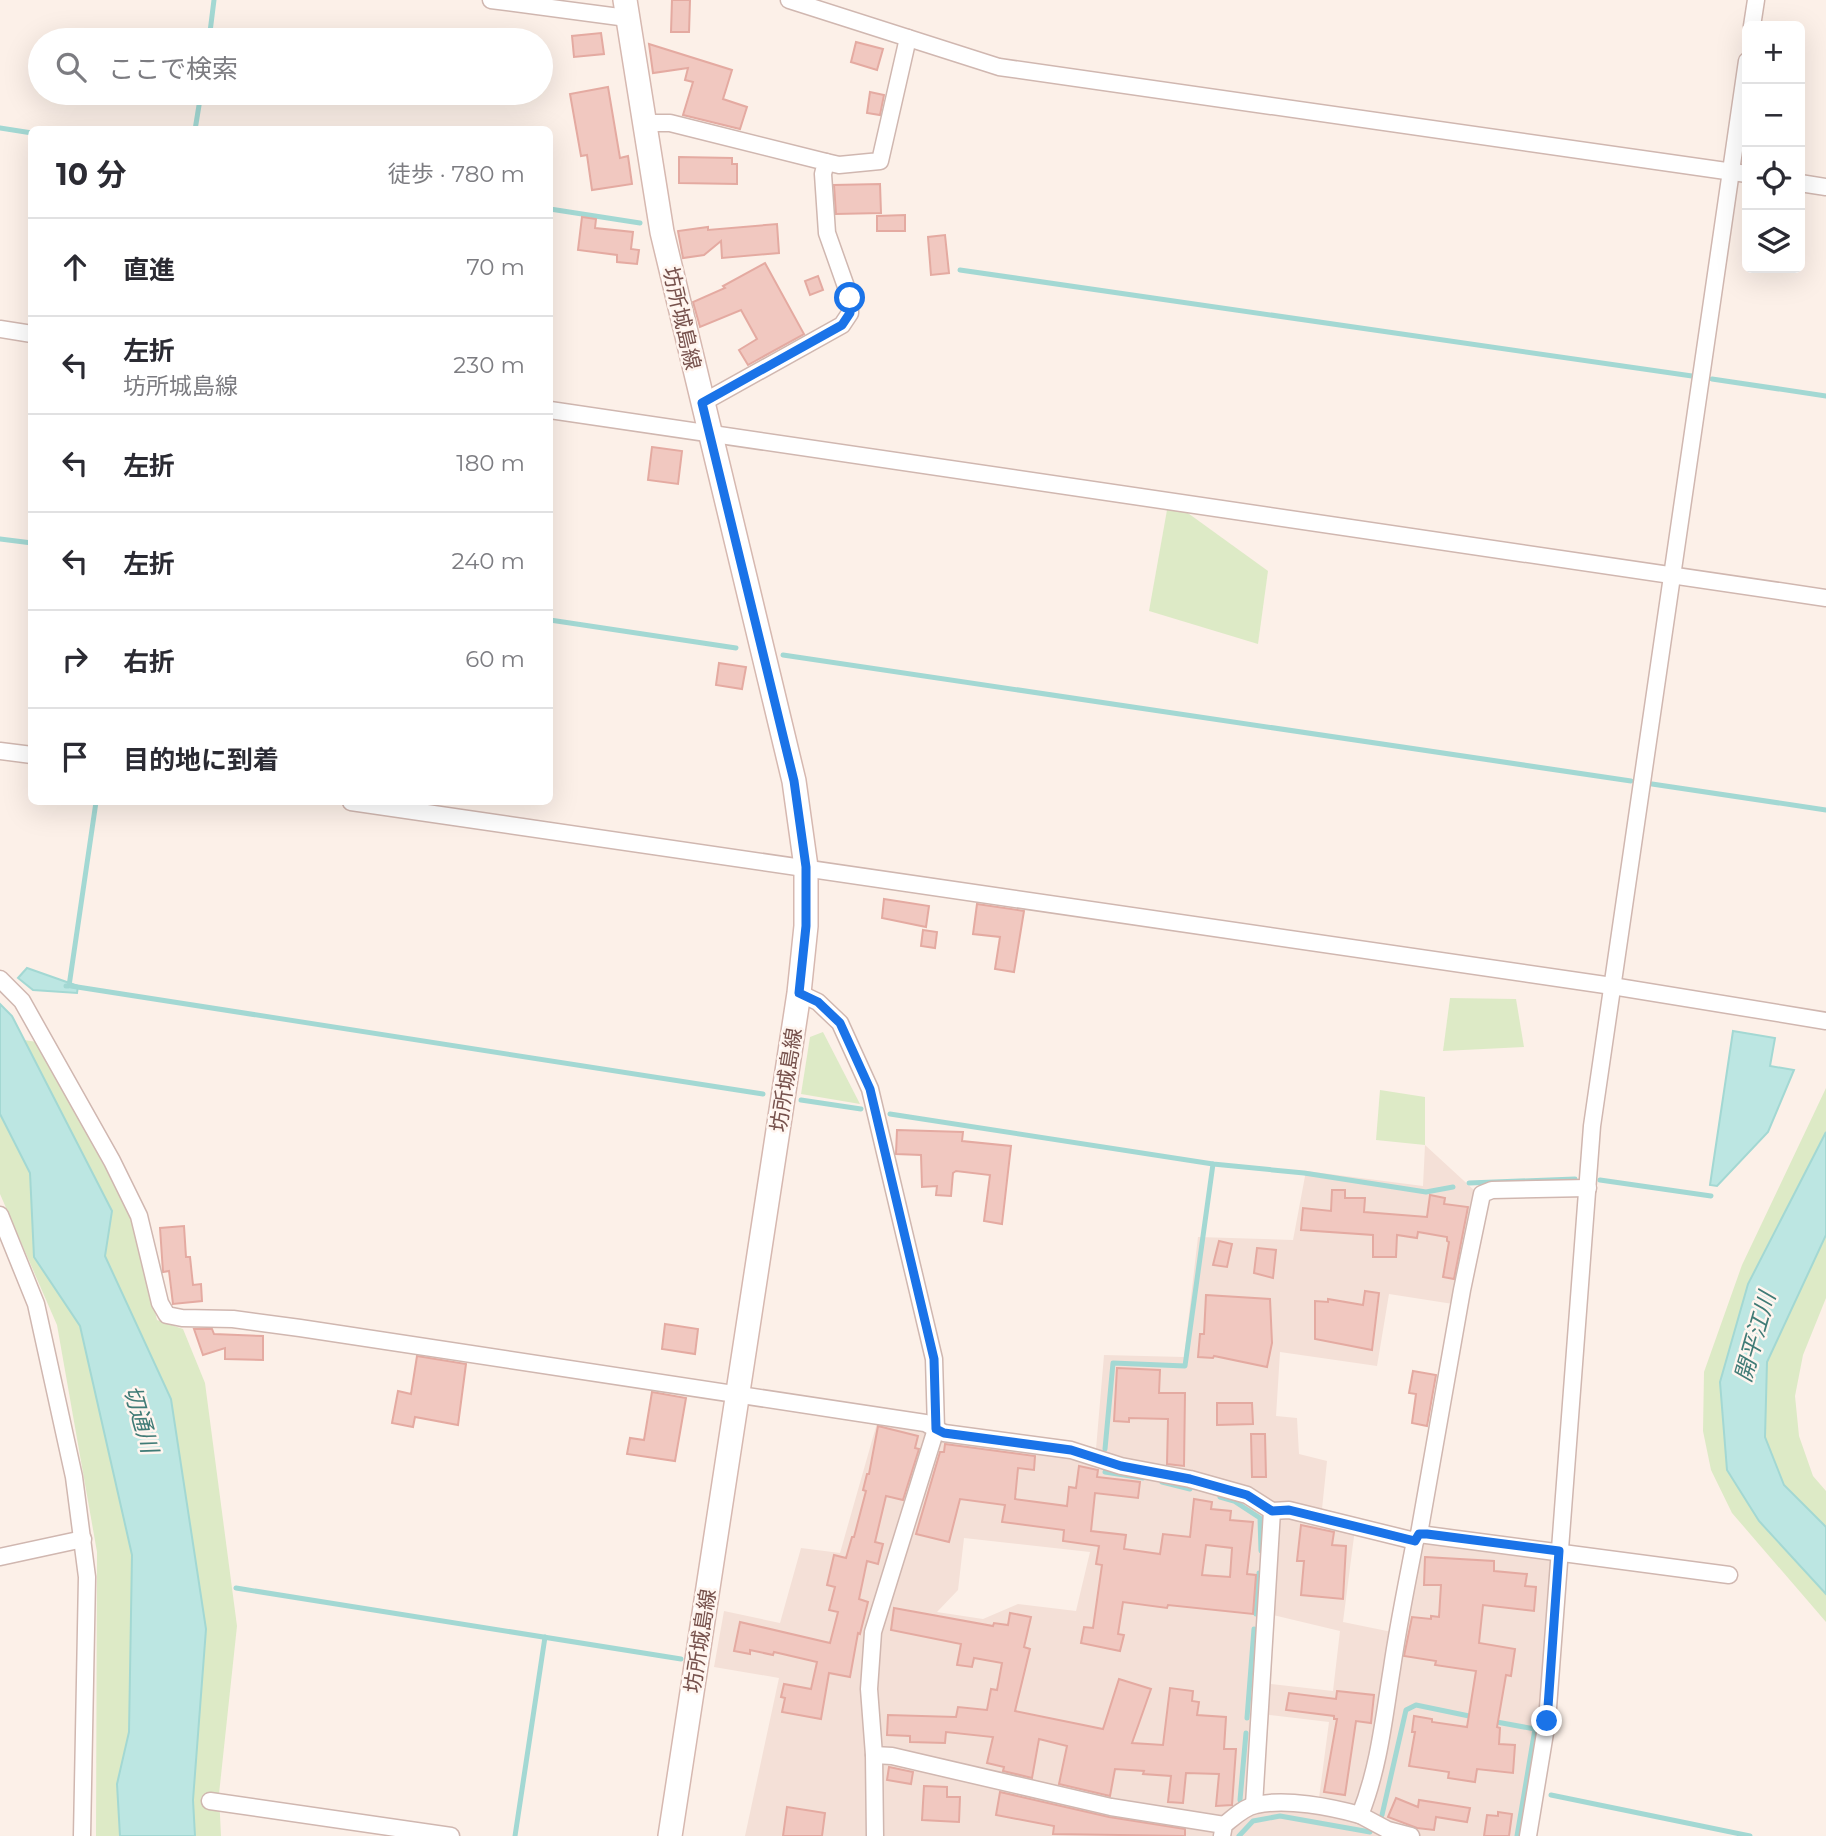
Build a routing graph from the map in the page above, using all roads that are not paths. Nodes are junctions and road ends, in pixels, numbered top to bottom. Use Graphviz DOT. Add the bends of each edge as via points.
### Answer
graph roads {
  1 [pos="491,0"];
  2 [pos="789,0"];
  3 [pos="1756,0"];
  4 [pos="626,9"];
  5 [pos="1753,21"];
  6 [pos="908,38"];
  7 [pos="1745,84"];
  8 [pos="643,123"];
  9 [pos="826,162"];
  10 [pos="1739,173"];
  11 [pos="1805,184"];
  12 [pos="1826,187"];
  13 [pos="0,329"];
  14 [pos="28,333"];
  15 [pos="702,403"];
  16 [pos="553,411"];
  17 [pos="710,435"];
  18 [pos="1672,575"];
  19 [pos="1826,598"];
  20 [pos="0,751"];
  21 [pos="28,754"];
  22 [pos="372,805"];
  23 [pos="806,867"];
  24 [pos="0,979"];
  25 [pos="1612,986"];
  26 [pos="799,993"];
  27 [pos="1826,1021"];
  28 [pos="1588,1188"];
  29 [pos="0,1215"];
  30 [pos="737,1395"];
  31 [pos="936,1429"];
  32 [pos="1272,1511"];
  33 [pos="1417,1537"];
  34 [pos="83,1539"];
  35 [pos="1559,1551"];
  36 [pos="0,1557"];
  37 [pos="1729,1575"];
  38 [pos="874,1755"];
  39 [pos="210,1801"];
  40 [pos="1254,1805"];
  41 [pos="1360,1815"];
  42 [pos="1223,1831"];
  43 [pos="82,1836"];
  44 [pos="451,1836"];
  45 [pos="670,1836"];
  46 [pos="875,1836"];
  47 [pos="1411,1836"];
  48 [pos="1528,1836"];
  1 -- 4 [label="street"];
  2 -- 6 [label="street"];
  3 -- 5 [label="street"];
  4 -- 8 [label="main road, 坊所城島線"];
  6 -- 9 [label="street" via="880,161"];
  6 -- 10 [label="street" via="999,67"];
  7 -- 10 [label="street"];
  8 -- 9 [label="street" via="670,123"];
  8 -- 15 [label="main road, 坊所城島線" via="662,232"];
  9 -- 15 [label="street" via="827,233 850,298 850,313 842,325"];
  10 -- 18 [label="street"];
  11 -- 12 [label="street"];
  13 -- 14 [label="street"];
  15 -- 17 [label="main road, 坊所城島線"];
  16 -- 17 [label="street"];
  17 -- 18 [label="street"];
  17 -- 23 [label="main road, 坊所城島線" via="794,781"];
  18 -- 19 [label="street"];
  18 -- 25 [label="street"];
  20 -- 21 [label="street"];
  22 -- 23 [label="street"];
  23 -- 25 [label="street"];
  23 -- 26 [label="main road, 坊所城島線"];
  24 -- 30 [label="street" via="22,1001 139,1216 167,1315 287,1326"];
  25 -- 27 [label="street"];
  25 -- 28 [label="street"];
  26 -- 30 [label="main road, 坊所城島線"];
  26 -- 31 [label="street" via="818,1002 840,1023 870,1089 934,1359"];
  28 -- 33 [label="street" via="1482,1194"];
  28 -- 35 [label="street"];
  29 -- 34 [label="street" via="36,1304"];
  30 -- 31 [label="street" via="925,1423"];
  30 -- 45 [label="main road, 坊所城島線"];
  31 -- 32 [label="street" via="1071,1450 1121,1466 1190,1479 1247,1495"];
  31 -- 38 [label="street" via="873,1632 869,1689"];
  32 -- 33 [label="street" via="1289,1510"];
  32 -- 40 [label="street"];
  33 -- 35 [label="street"];
  33 -- 41 [label="street" via="1383,1729"];
  34 -- 36 [label="street"];
  34 -- 43 [label="street" via="87,1577"];
  35 -- 37 [label="street"];
  35 -- 48 [label="street" via="1547,1721"];
  38 -- 42 [label="street"];
  38 -- 46 [label="street"];
  39 -- 44 [label="street"];
  40 -- 41 [label="street" via="1311,1805"];
  40 -- 42 [label="street"];
  41 -- 47 [label="street"];
}
